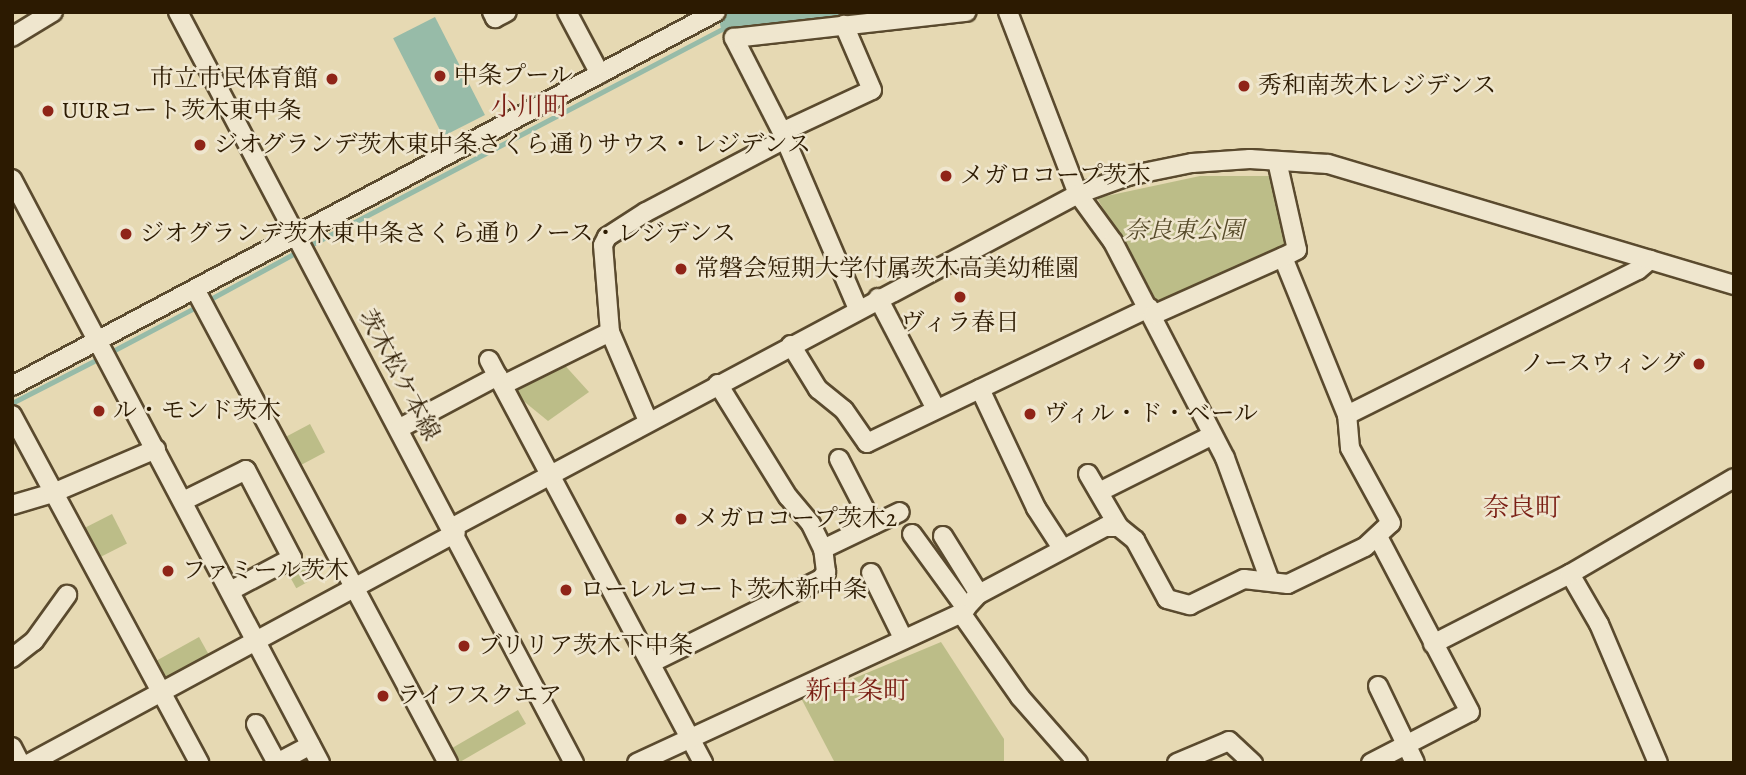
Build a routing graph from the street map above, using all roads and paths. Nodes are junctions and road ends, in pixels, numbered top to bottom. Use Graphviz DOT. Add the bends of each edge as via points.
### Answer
graph roads {
  1 [pos="52,12"];
  2 [pos="178,12"];
  3 [pos="492,12"];
  4 [pos="506,12"];
  5 [pos="567,12"];
  6 [pos="967,12"];
  7 [pos="1007,12"];
  8 [pos="704,15"];
  9 [pos="844,25"];
  10 [pos="12,37"];
  11 [pos="600,74"];
  12 [pos="784,136"];
  13 [pos="1277,161"];
  14 [pos="12,179"];
  15 [pos="1078,194"];
  16 [pos="302,244"];
  17 [pos="1283,257"];
  18 [pos="1650,260"];
  19 [pos="1734,285"];
  20 [pos="199,297"];
  21 [pos="878,298"];
  22 [pos="858,309"];
  23 [pos="1151,311"];
  24 [pos="610,332"];
  25 [pos="791,345"];
  26 [pos="103,349"];
  27 [pos="489,360"];
  28 [pos="500,380"];
  29 [pos="718,384"];
  30 [pos="12,386"];
  31 [pos="980,389"];
  32 [pos="935,407"];
  33 [pos="12,415"];
  34 [pos="1347,415"];
  35 [pos="648,421"];
  36 [pos="400,428"];
  37 [pos="1213,435"];
  38 [pos="156,449"];
  39 [pos="839,459"];
  40 [pos="552,472"];
  41 [pos="1088,474"];
  42 [pos="1734,478"];
  43 [pos="1099,492"];
  44 [pos="53,493"];
  45 [pos="183,501"];
  46 [pos="12,505"];
  47 [pos="900,512"];
  48 [pos="873,525"];
  49 [pos="1119,527"];
  50 [pos="455,530"];
  51 [pos="912,534"];
  52 [pos="943,536"];
  53 [pos="1378,537"];
  54 [pos="1062,548"];
  55 [pos="823,549"];
  56 [pos="871,573"];
  57 [pos="1570,574"];
  58 [pos="1270,581"];
  59 [pos="354,586"];
  60 [pos="230,591"];
  61 [pos="979,594"];
  62 [pos="67,595"];
  63 [pos="963,610"];
  64 [pos="903,638"];
  65 [pos="256,640"];
  66 [pos="1433,644"];
  67 [pos="12,657"];
  68 [pos="651,663"];
  69 [pos="1378,686"];
  70 [pos="161,691"];
  71 [pos="256,724"];
  72 [pos="690,738"];
  73 [pos="311,745"];
  74 [pos="1406,745"];
  75 [pos="12,747"];
  76 [pos="20,763"];
  77 [pos="30,763"];
  78 [pos="199,763"];
  79 [pos="277,763"];
  80 [pos="320,763"];
  81 [pos="448,763"];
  82 [pos="574,763"];
  83 [pos="637,763"];
  84 [pos="704,763"];
  85 [pos="1078,763"];
  86 [pos="1177,763"];
  87 [pos="1253,763"];
  88 [pos="1371,763"];
  89 [pos="1415,763"];
  90 [pos="1658,763"];
  1 -- 10 [label="street"];
  2 -- 16 [label="street, 茨木松ケ本線"];
  3 -- 4 [label="street" via="495,18"];
  5 -- 11 [label="street"];
  6 -- 9 [label="street"];
  7 -- 15 [label="street"];
  8 -- 11 [label="street"];
  9 -- 12 [label="street" via="872,90"];
  9 -- 12 [label="street" via="734,38"];
  11 -- 16 [label="street"];
  12 -- 22 [label="street"];
  12 -- 24 [label="street" via="607,237 603,245"];
  13 -- 15 [label="street" via="1192,163 1128,176"];
  13 -- 17 [label="street" via="1297,250"];
  13 -- 18 [label="street" via="1328,164"];
  14 -- 26 [label="street"];
  15 -- 21 [label="street"];
  15 -- 23 [label="street" via="1113,242"];
  16 -- 20 [label="street"];
  16 -- 36 [label="street, 茨木松ケ本線"];
  17 -- 23 [label="street"];
  17 -- 34 [label="street"];
  18 -- 19 [label="street"];
  18 -- 34 [label="street"];
  20 -- 26 [label="street"];
  20 -- 59 [label="street"];
  21 -- 22 [label="street"];
  21 -- 32 [label="street"];
  22 -- 25 [label="street"];
  23 -- 31 [label="street"];
  23 -- 37 [label="street"];
  24 -- 28 [label="street"];
  24 -- 35 [label="street"];
  25 -- 29 [label="street"];
  25 -- 32 [label="street" via="818,389 844,410 867,443"];
  26 -- 30 [label="street"];
  26 -- 38 [label="street"];
  27 -- 28 [label="street"];
  28 -- 36 [label="street"];
  28 -- 40 [label="street"];
  29 -- 35 [label="street"];
  29 -- 55 [label="street"];
  31 -- 32 [label="street"];
  31 -- 54 [label="street" via="1036,508"];
  33 -- 44 [label="street"];
  34 -- 53 [label="street" via="1350,448 1391,523"];
  35 -- 40 [label="street"];
  36 -- 50 [label="street, 茨木松ケ本線"];
  37 -- 43 [label="street"];
  37 -- 58 [label="street"];
  38 -- 44 [label="street"];
  38 -- 45 [label="street"];
  39 -- 48 [label="street"];
  40 -- 50 [label="street"];
  40 -- 68 [label="street"];
  41 -- 43 [label="street"];
  42 -- 57 [label="street"];
  43 -- 49 [label="street"];
  44 -- 46 [label="street"];
  44 -- 70 [label="street"];
  45 -- 60 [label="street"];
  45 -- 60 [label="street" via="246,470 292,558"];
  47 -- 48 [label="street"];
  48 -- 55 [label="street"];
  49 -- 54 [label="street" via="1105,527"];
  49 -- 58 [label="street" via="1135,540 1167,599 1190,605 1244,579"];
  50 -- 59 [label="street"];
  50 -- 82 [label="street, 茨木松ケ本線"];
  51 -- 63 [label="street"];
  52 -- 61 [label="street"];
  53 -- 58 [label="street" via="1288,584"];
  53 -- 66 [label="street"];
  54 -- 61 [label="street"];
  55 -- 68 [label="street" via="827,561 821,579"];
  56 -- 64 [label="street"];
  57 -- 66 [label="street"];
  57 -- 90 [label="street" via="1599,624"];
  59 -- 65 [label="street"];
  59 -- 81 [label="street"];
  60 -- 65 [label="street"];
  61 -- 63 [label="street"];
  62 -- 67 [label="street" via="34,641"];
  63 -- 64 [label="street"];
  63 -- 85 [label="street" via="1020,697"];
  64 -- 72 [label="street"];
  65 -- 70 [label="street"];
  65 -- 73 [label="street"];
  66 -- 74 [label="street" via="1470,712"];
  68 -- 72 [label="street"];
  69 -- 74 [label="street"];
  70 -- 77 [label="street"];
  70 -- 78 [label="street"];
  71 -- 79 [label="street"];
  72 -- 83 [label="street"];
  72 -- 84 [label="street"];
  73 -- 79 [label="street"];
  73 -- 80 [label="street"];
  74 -- 88 [label="street"];
  74 -- 89 [label="street"];
  75 -- 76 [label="street"];
  86 -- 87 [label="street" via="1229,741"];
}
